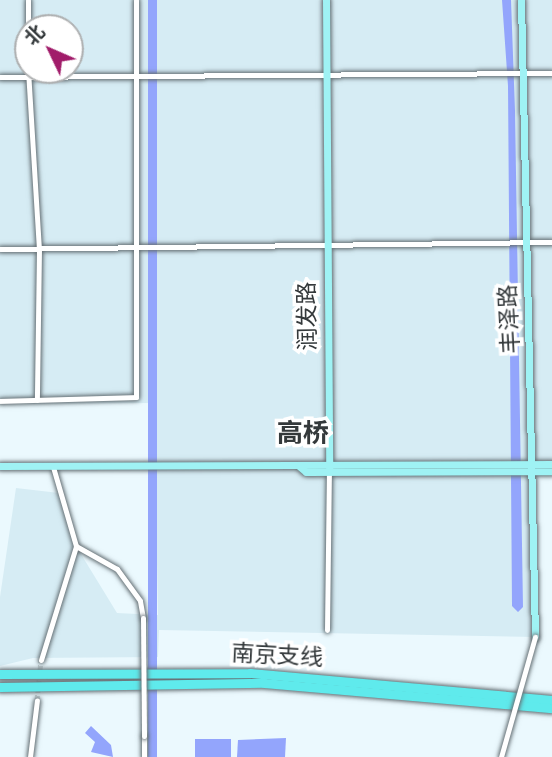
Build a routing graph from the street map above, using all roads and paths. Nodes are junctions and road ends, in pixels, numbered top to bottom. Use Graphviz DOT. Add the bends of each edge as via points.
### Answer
graph roads {
  1 [pos="136,0"];
  2 [pos="326,0"];
  3 [pos="521,0"];
  4 [pos="522,72"];
  5 [pos="552,73"];
  6 [pos="326,74"];
  7 [pos="84,75"];
  8 [pos="136,76"];
  9 [pos="30,84"];
  10 [pos="525,241"];
  11 [pos="552,242"];
  12 [pos="326,245"];
  13 [pos="137,247"];
  14 [pos="0,249"];
  15 [pos="38,249"];
  16 [pos="37,400"];
  17 [pos="0,401"];
  18 [pos="552,464"];
  19 [pos="0,466"];
  20 [pos="52,467"];
  21 [pos="329,468"];
  22 [pos="536,468"];
  23 [pos="552,471"];
  24 [pos="76,546"];
  25 [pos="327,630"];
  26 [pos="535,637"];
  27 [pos="41,660"];
  28 [pos="0,674"];
  29 [pos="0,687"];
  30 [pos="37,700"];
  31 [pos="552,700"];
  32 [pos="552,708"];
  33 [pos="30,757"];
  34 [pos="144,757"];
  35 [pos="501,757"];
  1 -- 8 [label="street"];
  2 -- 6 [label="main road, 润发路"];
  3 -- 4 [label="main road, 丰泽路"];
  4 -- 5 [label="street"];
  4 -- 6 [label="street"];
  4 -- 10 [label="main road, 丰泽路"];
  6 -- 8 [label="street"];
  6 -- 12 [label="main road, 润发路"];
  7 -- 8 [label="street"];
  8 -- 13 [label="street"];
  9 -- 15 [label="street"];
  10 -- 11 [label="street"];
  10 -- 12 [label="street"];
  10 -- 22 [label="main road, 丰泽路"];
  12 -- 13 [label="street"];
  12 -- 21 [label="main road, 润发路"];
  13 -- 15 [label="street"];
  13 -- 16 [label="street" via="136,397"];
  14 -- 15 [label="street"];
  15 -- 16 [label="street"];
  16 -- 17 [label="street"];
  18 -- 22 [label="main road"];
  19 -- 20 [label="main road"];
  20 -- 21 [label="main road"];
  20 -- 24 [label="street"];
  21 -- 22 [label="main road"];
  21 -- 25 [label="street, 润发路"];
  22 -- 23 [label="main road"];
  22 -- 26 [label="main road, 丰泽路"];
  24 -- 27 [label="street"];
  24 -- 34 [label="street, bridge" via="117,569 140,601"];
  26 -- 35 [label="street, bridge"];
  28 -- 31 [label="highway, 南京支线" via="250,673"];
  29 -- 32 [label="highway, 南京支线" via="264,683"];
  30 -- 33 [label="street"];
}
